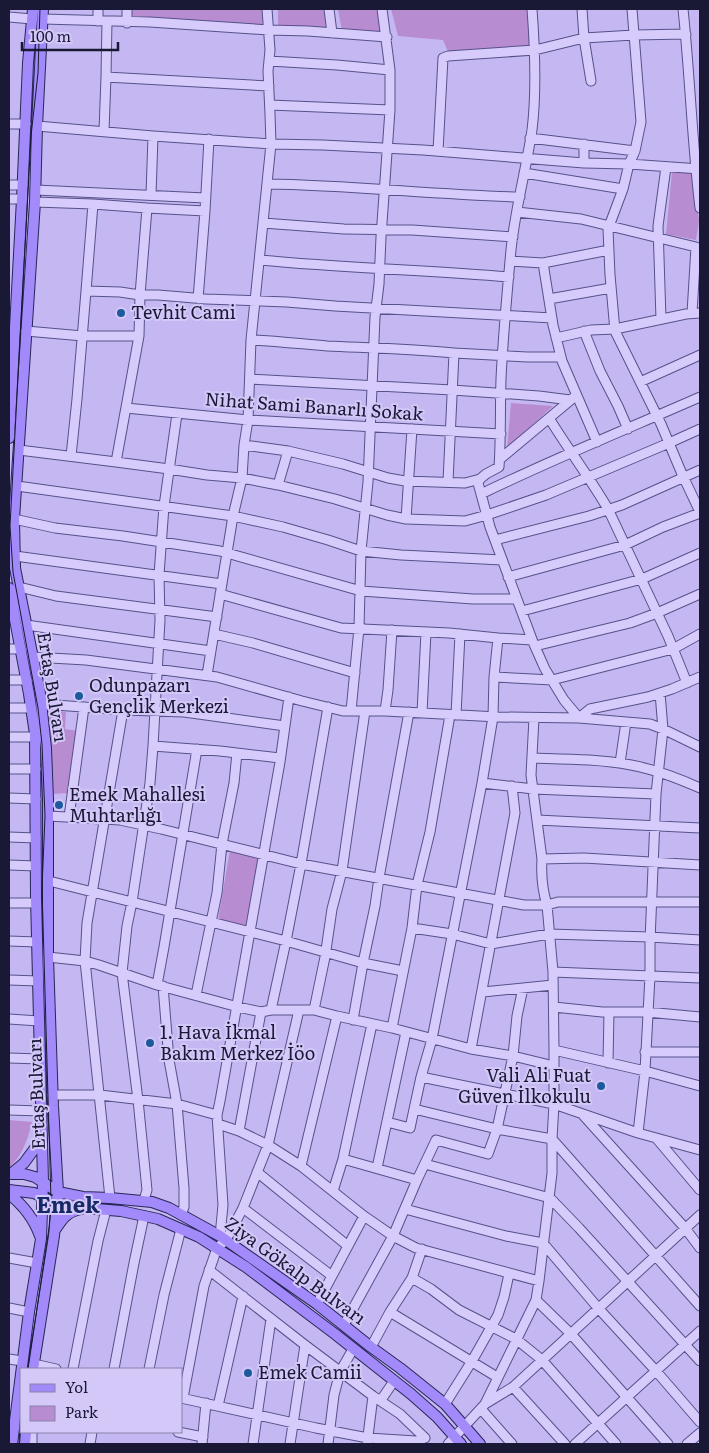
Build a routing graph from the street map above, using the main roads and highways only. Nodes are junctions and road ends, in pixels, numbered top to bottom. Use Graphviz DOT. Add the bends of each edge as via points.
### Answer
graph roads {
  1 [pos="38,14"];
  2 [pos="12,333"];
  3 [pos="9,438"];
  4 [pos="11,590"];
  5 [pos="12,619"];
  6 [pos="41,1140"];
  7 [pos="56,1172"];
  8 [pos="10,1174"];
  9 [pos="42,1181"];
  10 [pos="9,1190"];
  11 [pos="58,1192"];
  12 [pos="9,1194"];
  13 [pos="42,1196"];
  14 [pos="83,1197"];
  15 [pos="57,1203"];
  16 [pos="84,1208"];
  17 [pos="54,1231"];
  18 [pos="41,1238"];
  19 [pos="35,1367"];
  20 [pos="20,1368"];
  21 [pos="20,1370"];
  22 [pos="13,1400"];
  23 [pos="11,1441"];
  24 [pos="455,1442"];
  25 [pos="480,1444"];
  1 -- 2 [label="main road" via="28,63"];
  1 -- 4 [label="main road, Ertaş Bulvarı" via="36,190"];
  2 -- 3 [label="main road"];
  4 -- 5 [label="main road, Ertaş Bulvarı"];
  4 -- 7 [label="main road, Ertaş Bulvarı" via="26,625 42,704 46,748 48,957"];
  5 -- 6 [label="main road, Ertaş Bulvarı" via="21,649 35,737"];
  6 -- 8 [label="main road" via="24,1164"];
  6 -- 9 [label="main road, Ertaş Bulvarı"];
  7 -- 11 [label="main road, Ertaş Bulvarı"];
  7 -- 14 [label="main road" via="64,1186"];
  8 -- 9 [label="main road" via="24,1174"];
  9 -- 11 [label="main road"];
  9 -- 13 [label="main road, Ertaş Bulvarı"];
  10 -- 13 [label="main road, Ziya Gökalp Bulvarı"];
  11 -- 14 [label="main road, Ziya Gökalp Bulvarı"];
  11 -- 15 [label="main road, Ertaş Bulvarı"];
  12 -- 18 [label="main road" via="30,1216"];
  13 -- 15 [label="main road, Ziya Gökalp Bulvarı"];
  13 -- 18 [label="main road, Ertaş Bulvarı"];
  14 -- 25 [label="main road, Ziya Gökalp Bulvarı" via="144,1200 161,1205 223,1238 317,1304 445,1404"];
  15 -- 16 [label="main road, Ziya Gökalp Bulvarı"];
  15 -- 17 [label="main road, Ertaş Bulvarı"];
  16 -- 17 [label="main road" via="71,1211"];
  16 -- 24 [label="main road, Ziya Gökalp Bulvarı" via="158,1219 200,1237 246,1267 411,1394 437,1418"];
  17 -- 19 [label="main road, Ertaş Bulvarı"];
  18 -- 20 [label="main road, Ertaş Bulvarı"];
  21 -- 22 [label="main road, Ertaş Bulvarı"];
  22 -- 23 [label="main road, Ertaş Bulvarı"];
}
